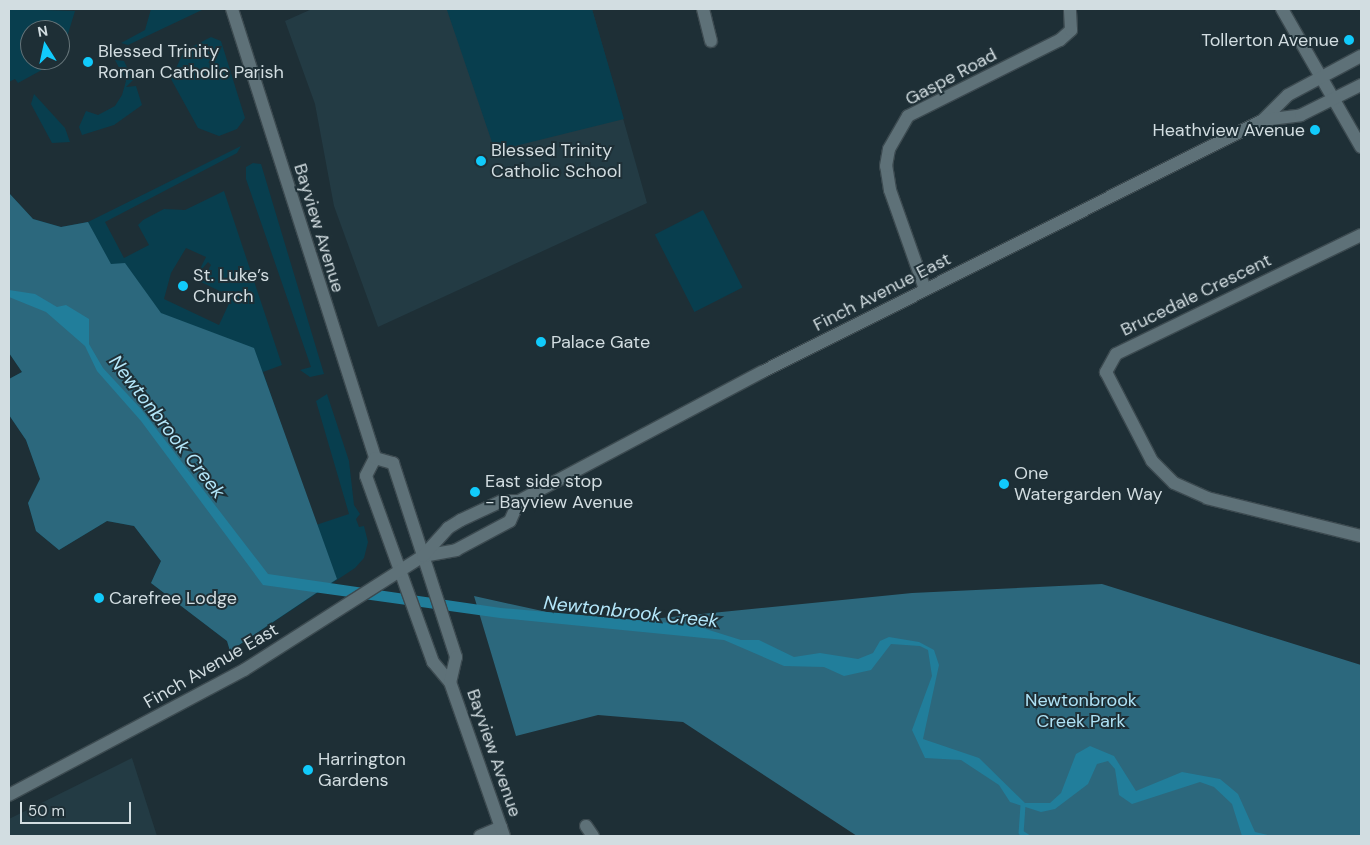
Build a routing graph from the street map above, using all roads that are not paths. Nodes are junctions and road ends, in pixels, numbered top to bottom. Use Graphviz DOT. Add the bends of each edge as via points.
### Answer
graph roads {
  1 [pos="232,9"];
  2 [pos="703,9"];
  3 [pos="1070,9"];
  4 [pos="1282,9"];
  5 [pos="711,41"];
  6 [pos="1361,56"];
  7 [pos="1320,77"];
  8 [pos="1361,85"];
  9 [pos="1333,99"];
  10 [pos="1264,120"];
  11 [pos="1361,147"];
  12 [pos="1361,235"];
  13 [pos="925,289"];
  14 [pos="375,458"];
  15 [pos="519,501"];
  16 [pos="1361,536"];
  17 [pos="423,556"];
  18 [pos="398,571"];
  19 [pos="450,682"];
  20 [pos="9,795"];
  21 [pos="502,832"];
  22 [pos="480,836"];
  1 -- 14 [label="main road, Bayview Avenue"];
  2 -- 5 [label="main road"];
  3 -- 13 [label="main road, Gaspe Road" via="1071,30 1060,40 908,116 889,149 886,166 890,190"];
  4 -- 7 [label="main road"];
  6 -- 7 [label="main road, Finch Avenue East"];
  7 -- 9 [label="main road"];
  7 -- 10 [label="main road, Finch Avenue East" via="1288,95"];
  8 -- 9 [label="main road, Finch Avenue East"];
  9 -- 10 [label="main road, Finch Avenue East" via="1301,115"];
  9 -- 11 [label="main road"];
  10 -- 13 [label="main road, Finch Avenue East"];
  12 -- 16 [label="main road, Brucedale Crescent" via="1116,354 1106,372 1152,461 1174,483 1207,498"];
  13 -- 15 [label="main road, Finch Avenue East"];
  14 -- 17 [label="main road, Bayview Avenue" via="393,463"];
  14 -- 18 [label="main road, Bayview Avenue" via="366,476"];
  15 -- 17 [label="main road, Finch Avenue East" via="502,501 448,528"];
  15 -- 17 [label="main road, Finch Avenue East" via="510,521 456,550"];
  17 -- 18 [label="main road, Finch Avenue East"];
  17 -- 19 [label="main road, Bayview Avenue" via="456,657"];
  18 -- 19 [label="main road, Bayview Avenue" via="433,662"];
  18 -- 20 [label="main road, Finch Avenue East" via="244,670"];
  19 -- 21 [label="main road, Bayview Avenue"];
  21 -- 22 [label="main road"];
}
